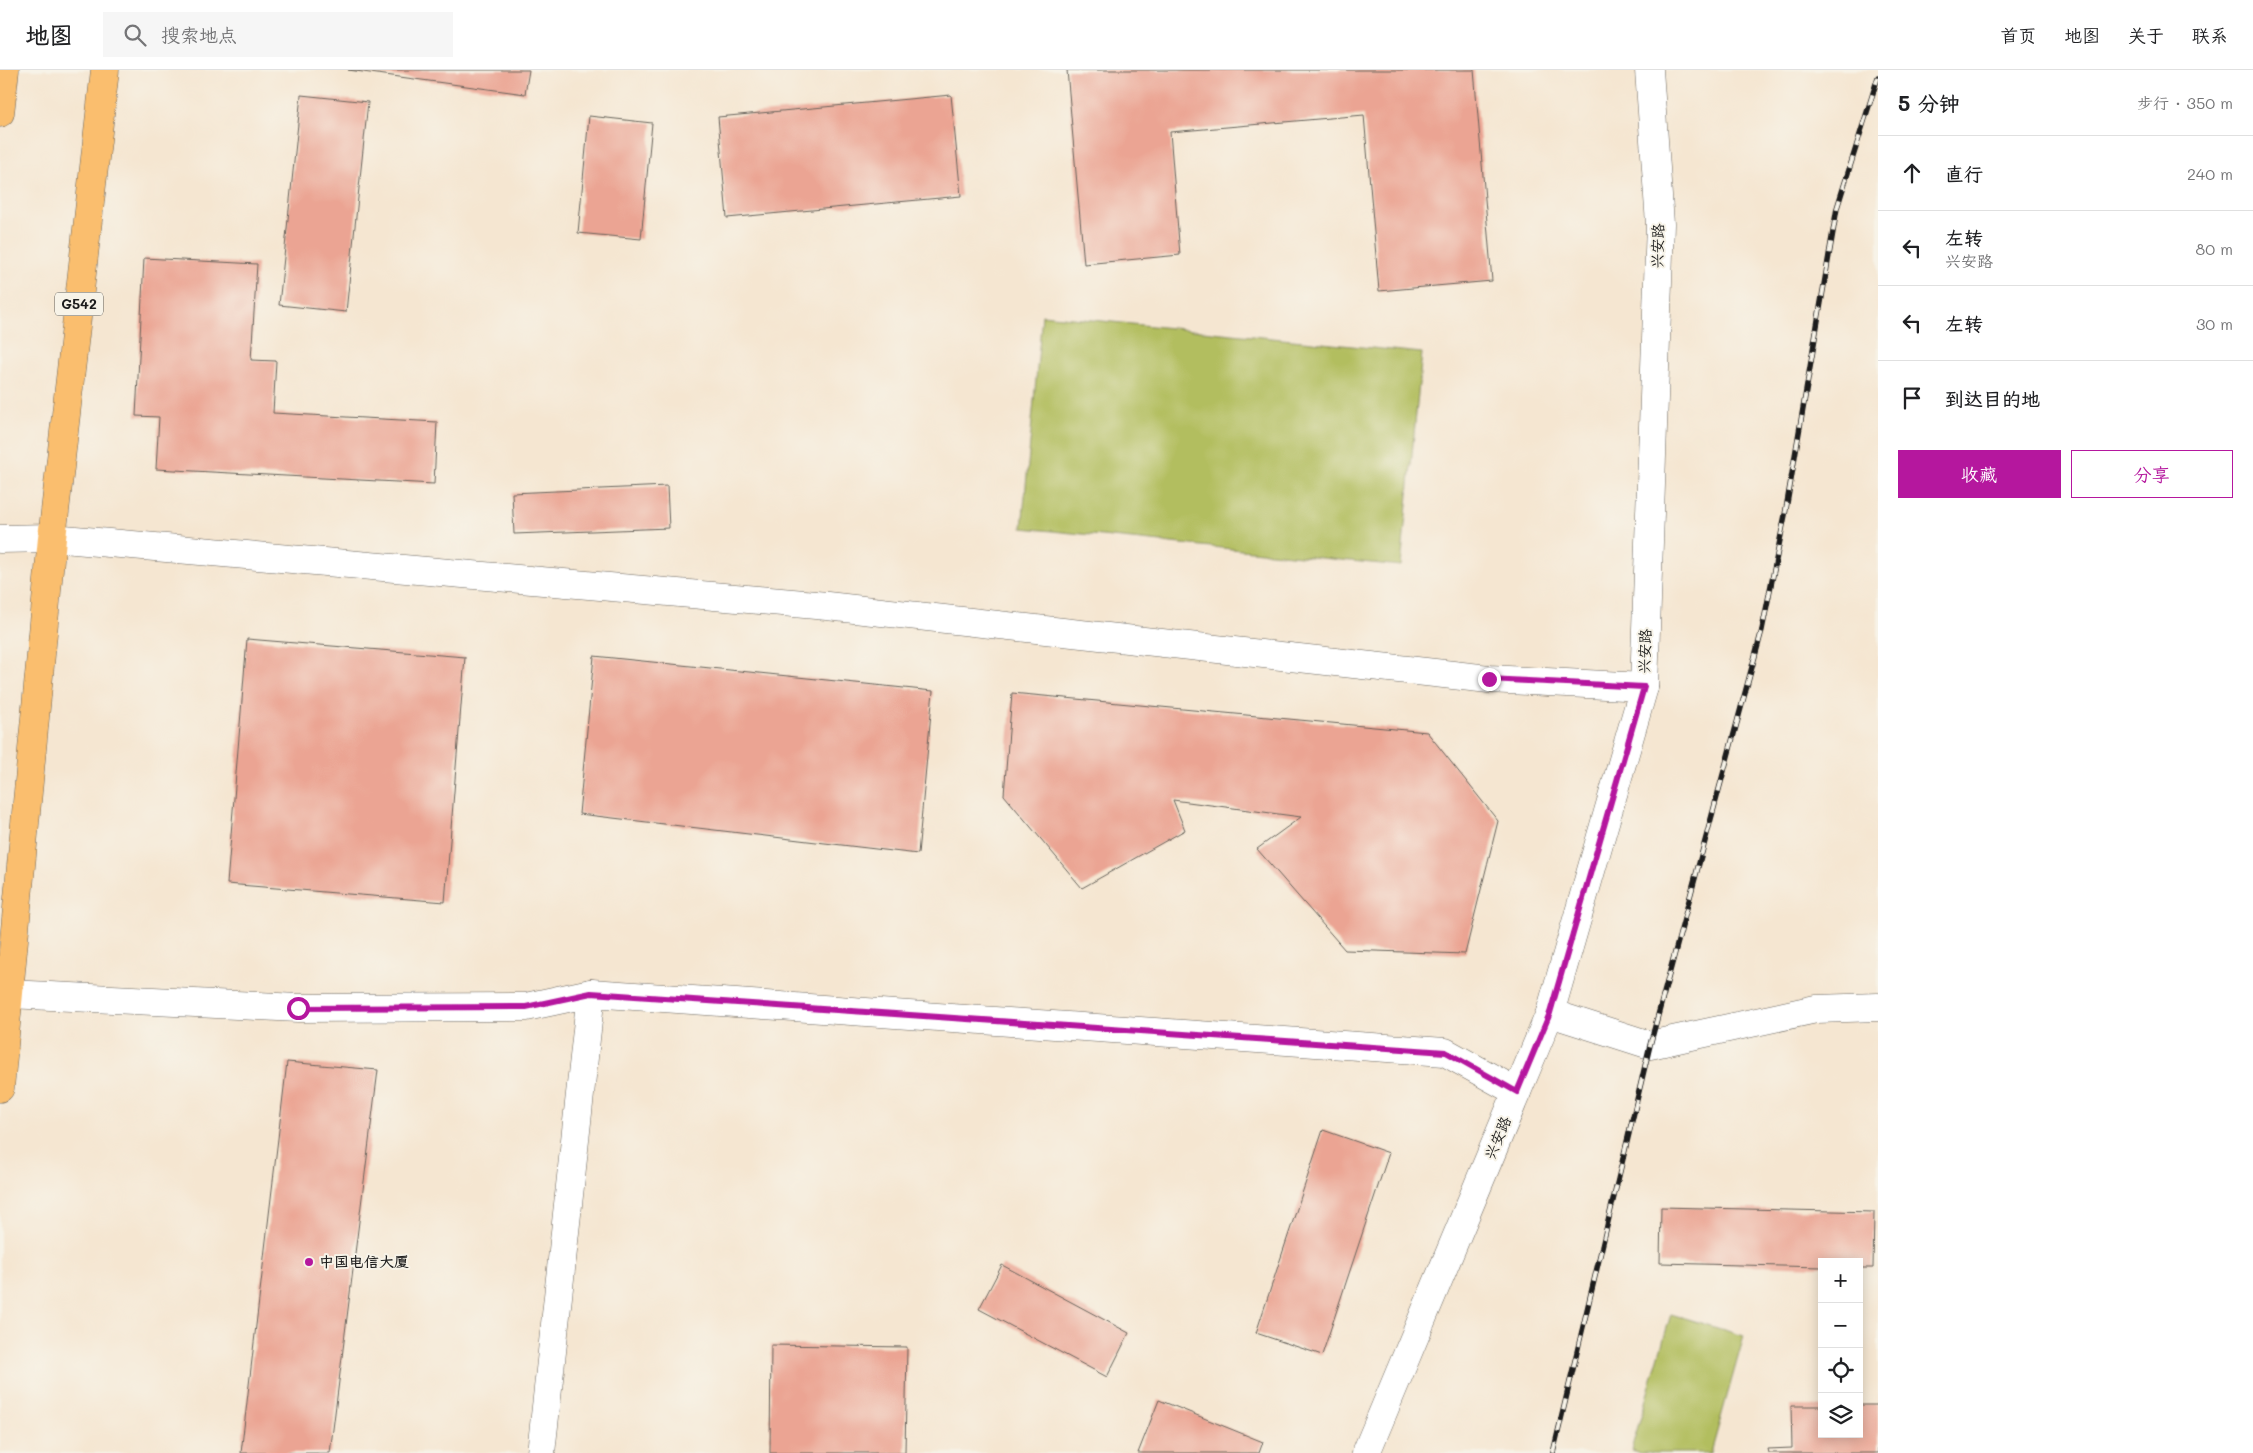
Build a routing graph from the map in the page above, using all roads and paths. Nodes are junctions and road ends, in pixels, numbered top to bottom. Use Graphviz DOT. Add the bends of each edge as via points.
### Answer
graph roads {
  1 [pos="5,70"];
  2 [pos="105,70"];
  3 [pos="1649,70"];
  4 [pos="0,113"];
  5 [pos="52,538"];
  6 [pos="0,539"];
  7 [pos="1644,687"];
  8 [pos="591,993"];
  9 [pos="9,994"];
  10 [pos="1878,1007"];
  11 [pos="1550,1013"];
  12 [pos="0,1088"];
  13 [pos="1517,1092"];
  14 [pos="541,1453"];
  15 [pos="1366,1453"];
  1 -- 4 [label="highway"];
  2 -- 5 [label="highway, G542"];
  3 -- 7 [label="street, 兴安路" via="1660,224"];
  5 -- 6 [label="street"];
  5 -- 7 [label="street" via="827,606 1489,679"];
  5 -- 9 [label="highway, G542"];
  7 -- 11 [label="street, 兴安路"];
  8 -- 9 [label="street" via="526,1007 318,1008"];
  8 -- 13 [label="street" via="1446,1052"];
  8 -- 14 [label="street"];
  9 -- 12 [label="highway, G542"];
  10 -- 11 [label="street" via="1816,1009 1650,1045"];
  11 -- 13 [label="street, 兴安路"];
  13 -- 15 [label="street, 兴安路"];
}
